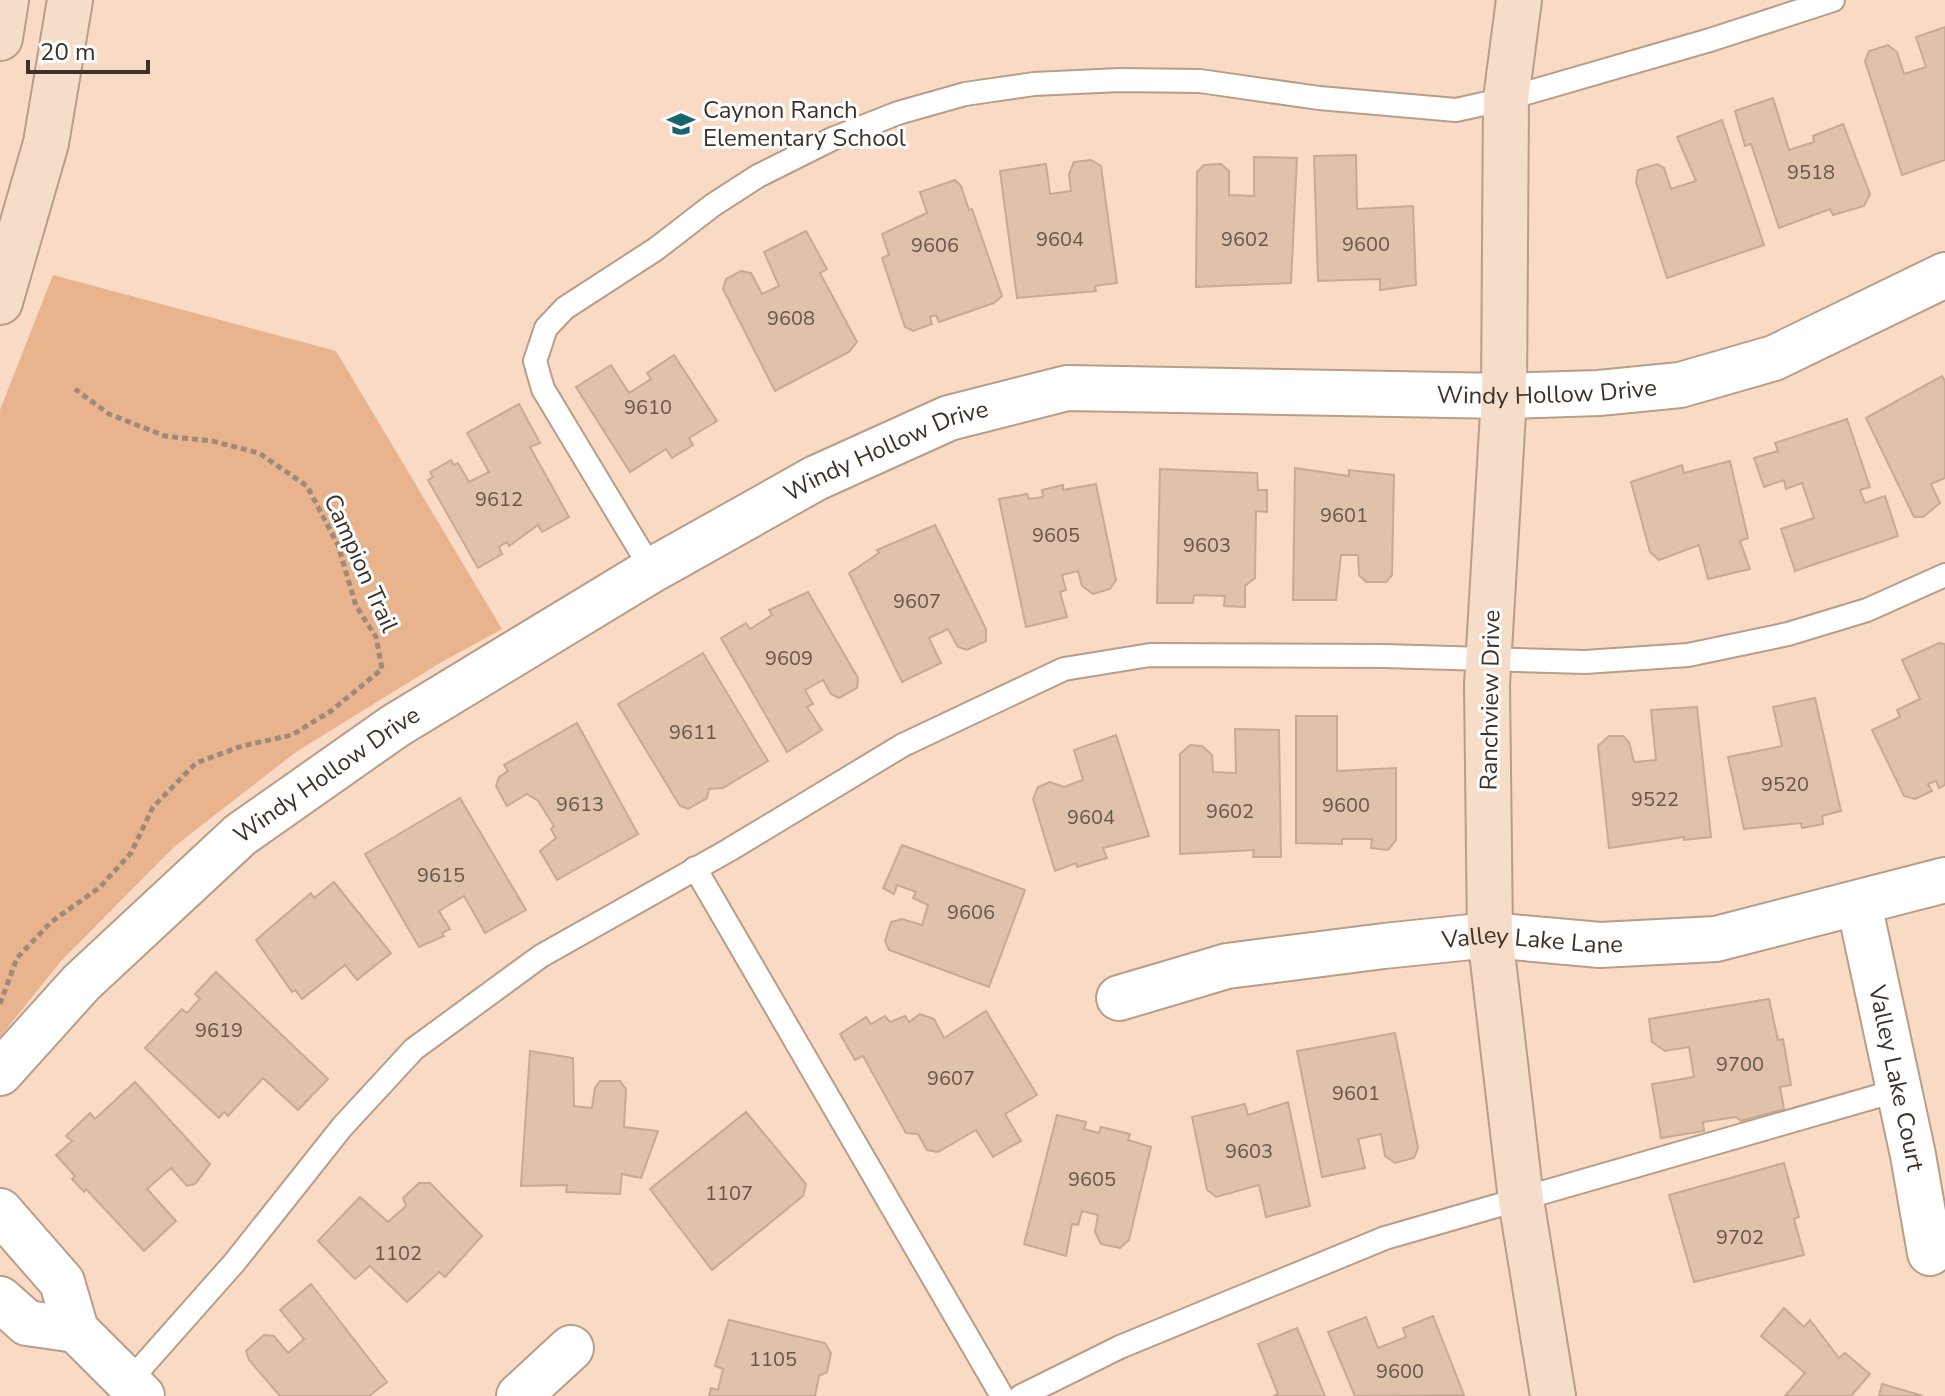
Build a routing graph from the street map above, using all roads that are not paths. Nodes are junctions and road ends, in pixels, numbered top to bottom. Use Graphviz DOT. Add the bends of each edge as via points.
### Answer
graph roads {
  1 [pos="6,0"];
  2 [pos="70,0"];
  3 [pos="1519,0"];
  4 [pos="1833,0"];
  5 [pos="0,38"];
  6 [pos="1506,99"];
  7 [pos="1945,275"];
  8 [pos="0,302"];
  9 [pos="1504,396"];
  10 [pos="652,570"];
  11 [pos="1945,575"];
  12 [pos="1489,659"];
  13 [pos="695,868"];
  14 [pos="1945,880"];
  15 [pos="1859,904"];
  16 [pos="1490,935"];
  17 [pos="1119,998"];
  18 [pos="0,1073"];
  19 [pos="1899,1090"];
  20 [pos="1521,1200"];
  21 [pos="0,1211"];
  22 [pos="1930,1253"];
  23 [pos="0,1299"];
  24 [pos="76,1330"];
  25 [pos="571,1348"];
  26 [pos="129,1391"];
  27 [pos="519,1396"];
  28 [pos="1002,1396"];
  29 [pos="1021,1396"];
  30 [pos="1553,1396"];
  1 -- 5 [label="street"];
  2 -- 8 [label="street" via="46,143"];
  3 -- 6 [label="street, Ranchview Drive"];
  4 -- 6 [label="lane"];
  6 -- 9 [label="street, Ranchview Drive"];
  6 -- 10 [label="lane" via="1456,110 1200,81 1034,84 965,94 898,113 758,176 565,308 546,328 535,361 543,389"];
  7 -- 9 [label="street, Windy Hollow Drive" via="1774,358 1680,385"];
  9 -- 10 [label="street, Windy Hollow Drive" via="1067,388 949,418 816,478"];
  9 -- 12 [label="street, Ranchview Drive"];
  10 -- 18 [label="street, Windy Hollow Drive" via="395,726 240,835 81,983"];
  11 -- 12 [label="lane" via="1867,610 1788,634 1688,655 1585,662"];
  12 -- 13 [label="lane" via="1150,655 1064,669 903,745"];
  12 -- 16 [label="street, Ranchview Drive"];
  13 -- 26 [label="lane" via="541,956 414,1049 342,1127"];
  13 -- 28 [label="lane"];
  14 -- 15 [label="street, Valley Lake Lane"];
  15 -- 16 [label="street, Valley Lake Lane" via="1716,939 1600,945"];
  15 -- 19 [label="street, Valley Lake Court"];
  16 -- 17 [label="street, Valley Lake Lane" via="1227,966"];
  16 -- 20 [label="street, Ranchview Drive"];
  19 -- 20 [label="lane"];
  19 -- 22 [label="street, Valley Lake Court"];
  20 -- 29 [label="lane" via="1385,1238 1120,1347"];
  20 -- 30 [label="street, Ranchview Drive"];
  21 -- 24 [label="street" via="62,1282"];
  23 -- 24 [label="street" via="27,1323"];
  24 -- 26 [label="street"];
  25 -- 27 [label="street"];
}
